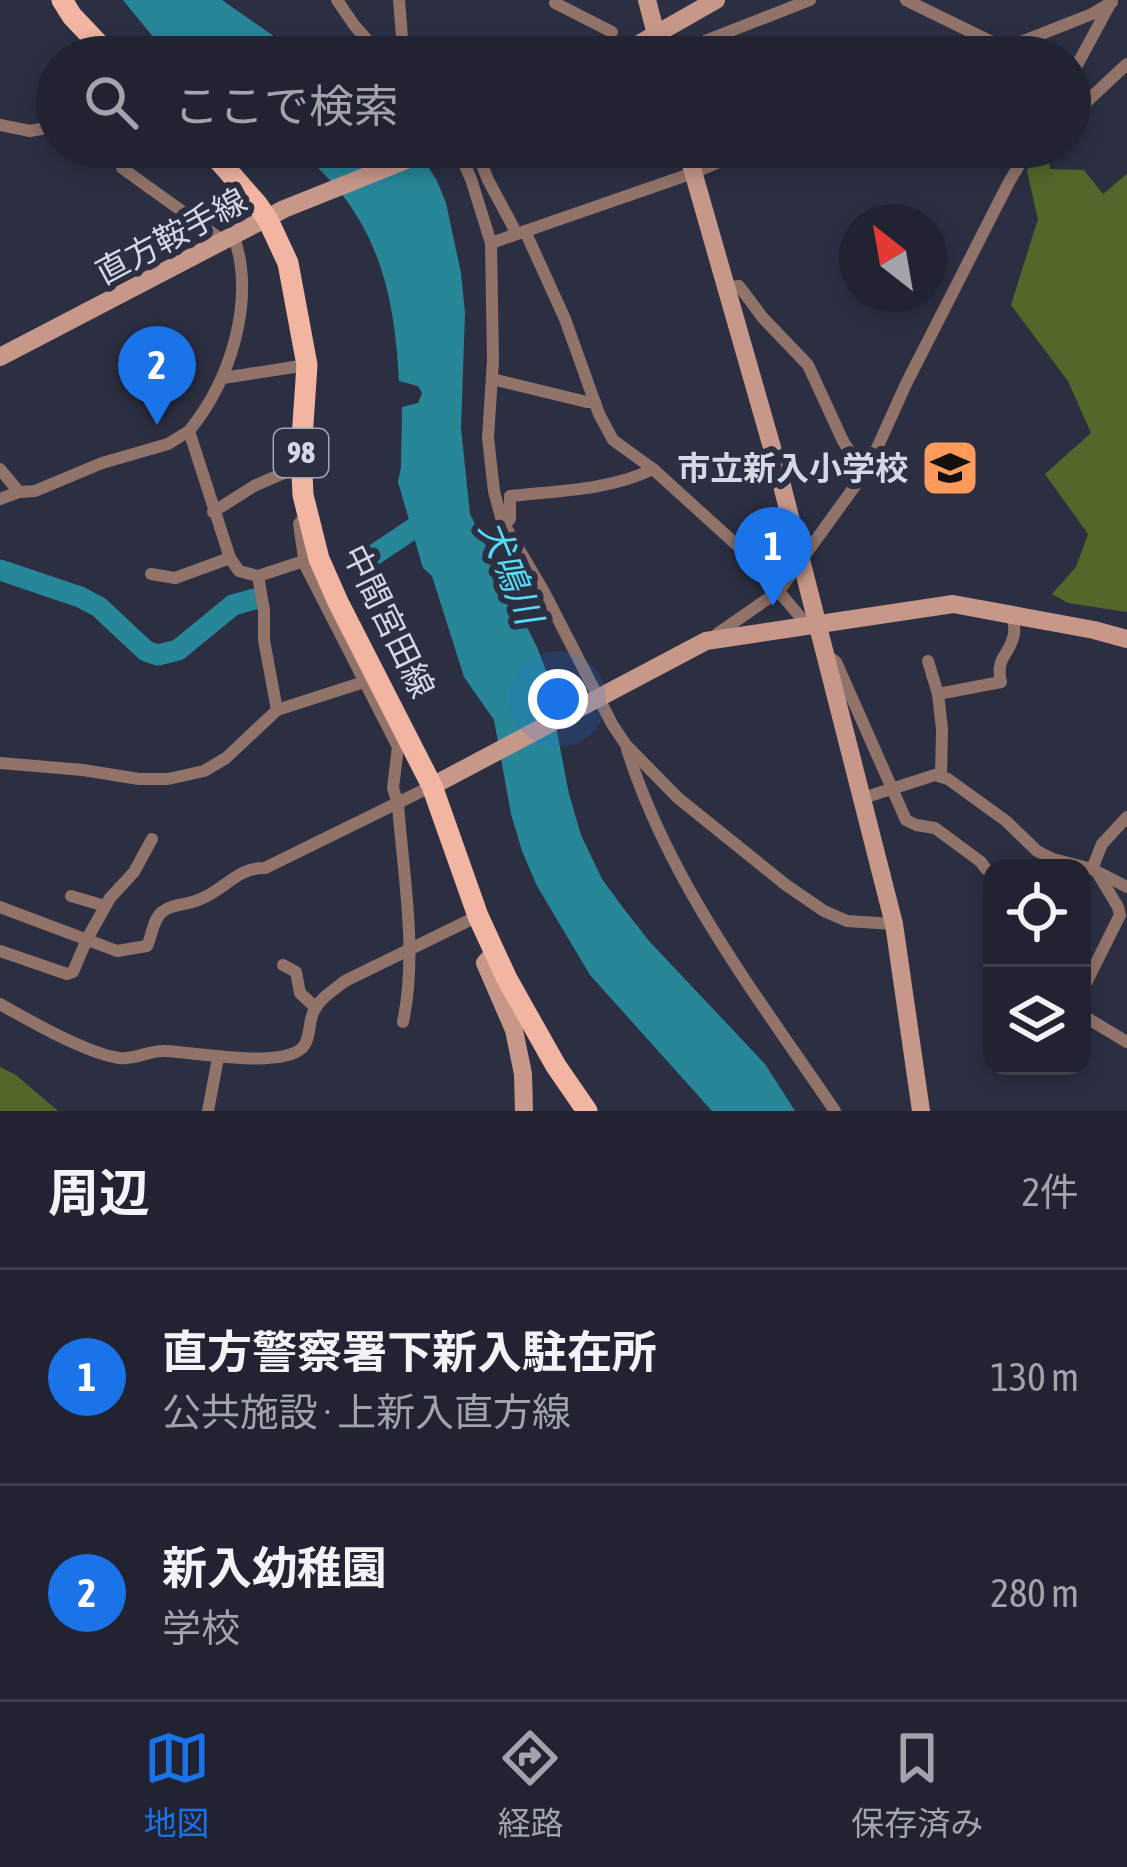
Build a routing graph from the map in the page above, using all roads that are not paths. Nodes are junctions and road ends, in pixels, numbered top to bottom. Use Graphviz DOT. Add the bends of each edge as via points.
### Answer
graph roads {
  1 [pos="62,0"];
  2 [pos="337,0"];
  3 [pos="399,0"];
  4 [pos="647,0"];
  5 [pos="716,0"];
  6 [pos="811,0"];
  7 [pos="905,0"];
  8 [pos="553,1"];
  9 [pos="1112,1"];
  10 [pos="612,32"];
  11 [pos="655,33"];
  12 [pos="93,36"];
  13 [pos="364,36"];
  14 [pos="401,36"];
  15 [pos="650,36"];
  16 [pos="656,36"];
  17 [pos="718,36"];
  18 [pos="980,36"];
  19 [pos="1033,36"];
  20 [pos="1091,40"];
  21 [pos="1127,64"];
  22 [pos="1091,97"];
  23 [pos="0,125"];
  24 [pos="36,130"];
  25 [pos="123,168"];
  26 [pos="228,168"];
  27 [pos="389,168"];
  28 [pos="466,168"];
  29 [pos="483,168"];
  30 [pos="692,168"];
  31 [pos="705,168"];
  32 [pos="1017,168"];
  33 [pos="693,173"];
  34 [pos="276,215"];
  35 [pos="521,232"];
  36 [pos="230,240"];
  37 [pos="491,243"];
  38 [pos="726,288"];
  39 [pos="0,357"];
  40 [pos="307,365"];
  41 [pos="223,378"];
  42 [pos="492,379"];
  43 [pos="595,402"];
  44 [pos="189,431"];
  45 [pos="302,465"];
  46 [pos="868,468"];
  47 [pos="0,469"];
  48 [pos="653,470"];
  49 [pos="19,492"];
  50 [pos="0,499"];
  51 [pos="213,512"];
  52 [pos="307,513"];
  53 [pos="505,525"];
  54 [pos="230,558"];
  55 [pos="304,561"];
  56 [pos="801,563"];
  57 [pos="151,574"];
  58 [pos="257,576"];
  59 [pos="779,591"];
  60 [pos="1013,614"];
  61 [pos="812,624"];
  62 [pos="1127,639"];
  63 [pos="706,641"];
  64 [pos="826,654"];
  65 [pos="928,661"];
  66 [pos="364,682"];
  67 [pos="938,694"];
  68 [pos="596,698"];
  69 [pos="277,710"];
  70 [pos="626,745"];
  71 [pos="0,763"];
  72 [pos="941,777"];
  73 [pos="441,782"];
  74 [pos="890,789"];
  75 [pos="862,798"];
  76 [pos="398,804"];
  77 [pos="1127,817"];
  78 [pos="152,838"];
  79 [pos="983,864"];
  80 [pos="1094,870"];
  81 [pos="1127,887"];
  82 [pos="71,896"];
  83 [pos="105,906"];
  84 [pos="0,907"];
  85 [pos="478,916"];
  86 [pos="894,923"];
  87 [pos="87,939"];
  88 [pos="0,951"];
  89 [pos="408,951"];
  90 [pos="495,952"];
  91 [pos="283,965"];
  92 [pos="1091,973"];
  93 [pos="0,1004"];
  94 [pos="316,1008"];
  95 [pos="1091,1020"];
  96 [pos="403,1022"];
  97 [pos="1127,1042"];
  98 [pos="218,1058"];
  99 [pos="208,1111"];
  100 [pos="524,1111"];
  101 [pos="586,1111"];
  102 [pos="835,1111"];
  103 [pos="921,1111"];
  1 -- 12 [label="main road"];
  2 -- 13 [label="street"];
  3 -- 14 [label="street"];
  4 -- 11 [label="main road"];
  5 -- 11 [label="main road"];
  6 -- 17 [label="street"];
  7 -- 18 [label="street"];
  8 -- 10 [label="street"];
  9 -- 19 [label="street"];
  9 -- 20 [label="street"];
  11 -- 15 [label="main road"];
  11 -- 16 [label="main road"];
  21 -- 22 [label="street"];
  23 -- 24 [label="street"];
  25 -- 36 [label="street"];
  26 -- 34 [label="main road, 中間宮田線 / 98"];
  27 -- 34 [label="main road, 直方鞍手線"];
  28 -- 37 [label="street"];
  29 -- 35 [label="street"];
  30 -- 33 [label="main road"];
  31 -- 33 [label="street"];
  32 -- 46 [label="street"];
  33 -- 35 [label="street"];
  33 -- 38 [label="main road"];
  34 -- 36 [label="main road, 直方鞍手線"];
  34 -- 40 [label="main road, 中間宮田線 / 98"];
  35 -- 37 [label="street"];
  35 -- 43 [label="street"];
  36 -- 39 [label="main road, 直方鞍手線"];
  36 -- 41 [label="street" via="242,291"];
  37 -- 42 [label="street"];
  38 -- 46 [label="street" via="739,286 808,365 843,441"];
  38 -- 56 [label="main road"];
  40 -- 41 [label="street"];
  40 -- 45 [label="main road, 中間宮田線 / 98"];
  41 -- 44 [label="street"];
  42 -- 43 [label="street"];
  42 -- 53 [label="street" via="488,438"];
  43 -- 48 [label="street" via="614,440"];
  44 -- 49 [label="street" via="168,445"];
  44 -- 51 [label="street"];
  45 -- 51 [label="street"];
  45 -- 52 [label="main road, 中間宮田線 / 98"];
  46 -- 56 [label="street"];
  47 -- 49 [label="street"];
  48 -- 53 [label="street" via="510,496"];
  48 -- 59 [label="street"];
  49 -- 50 [label="street"];
  51 -- 54 [label="street"];
  52 -- 55 [label="street" via="299,524"];
  52 -- 73 [label="main road, 中間宮田線 / 98" via="338,602"];
  53 -- 68 [label="street"];
  54 -- 57 [label="street" via="175,578"];
  54 -- 58 [label="street"];
  55 -- 58 [label="street"];
  55 -- 66 [label="street"];
  56 -- 59 [label="street"];
  56 -- 61 [label="main road"];
  58 -- 69 [label="street"];
  59 -- 61 [label="street"];
  59 -- 63 [label="street"];
  60 -- 61 [label="main road" via="952,604"];
  60 -- 62 [label="main road"];
  60 -- 67 [label="street" via="1001,682"];
  61 -- 63 [label="main road"];
  61 -- 64 [label="main road"];
  63 -- 68 [label="main road"];
  64 -- 74 [label="street"];
  64 -- 75 [label="main road"];
  65 -- 67 [label="street"];
  66 -- 69 [label="street"];
  66 -- 76 [label="street" via="398,748"];
  67 -- 72 [label="street"];
  68 -- 70 [label="street"];
  68 -- 73 [label="main road"];
  69 -- 71 [label="street" via="226,758 169,779"];
  70 -- 86 [label="street" via="678,798 824,910 848,921"];
  70 -- 102 [label="street" via="681,876"];
  72 -- 74 [label="street"];
  72 -- 80 [label="street" via="1036,851"];
  73 -- 76 [label="street"];
  73 -- 85 [label="main road, 中間宮田線 / 98"];
  74 -- 75 [label="street"];
  74 -- 79 [label="street" via="906,820 935,828"];
  75 -- 86 [label="main road"];
  76 -- 87 [label="street" via="266,868 249,867 197,901 166,908 147,946 117,951"];
  76 -- 89 [label="street"];
  77 -- 80 [label="street" via="1102,844"];
  78 -- 83 [label="street"];
  80 -- 81 [label="street"];
  80 -- 92 [label="street" via="1120,915"];
  82 -- 83 [label="street"];
  83 -- 87 [label="street"];
  84 -- 87 [label="street"];
  85 -- 89 [label="street"];
  85 -- 90 [label="main road, 中間宮田線 / 98"];
  86 -- 103 [label="main road"];
  87 -- 88 [label="street" via="68,974"];
  89 -- 94 [label="street" via="345,981"];
  89 -- 96 [label="street"];
  90 -- 100 [label="main road" via="485,963 514,1030"];
  90 -- 101 [label="main road, 中間宮田線 / 98"];
  91 -- 94 [label="street" via="296,972 300,993"];
  93 -- 98 [label="street" via="121,1058 160,1050"];
  94 -- 98 [label="street" via="300,1050"];
  95 -- 97 [label="street"];
  98 -- 99 [label="street"];
}
